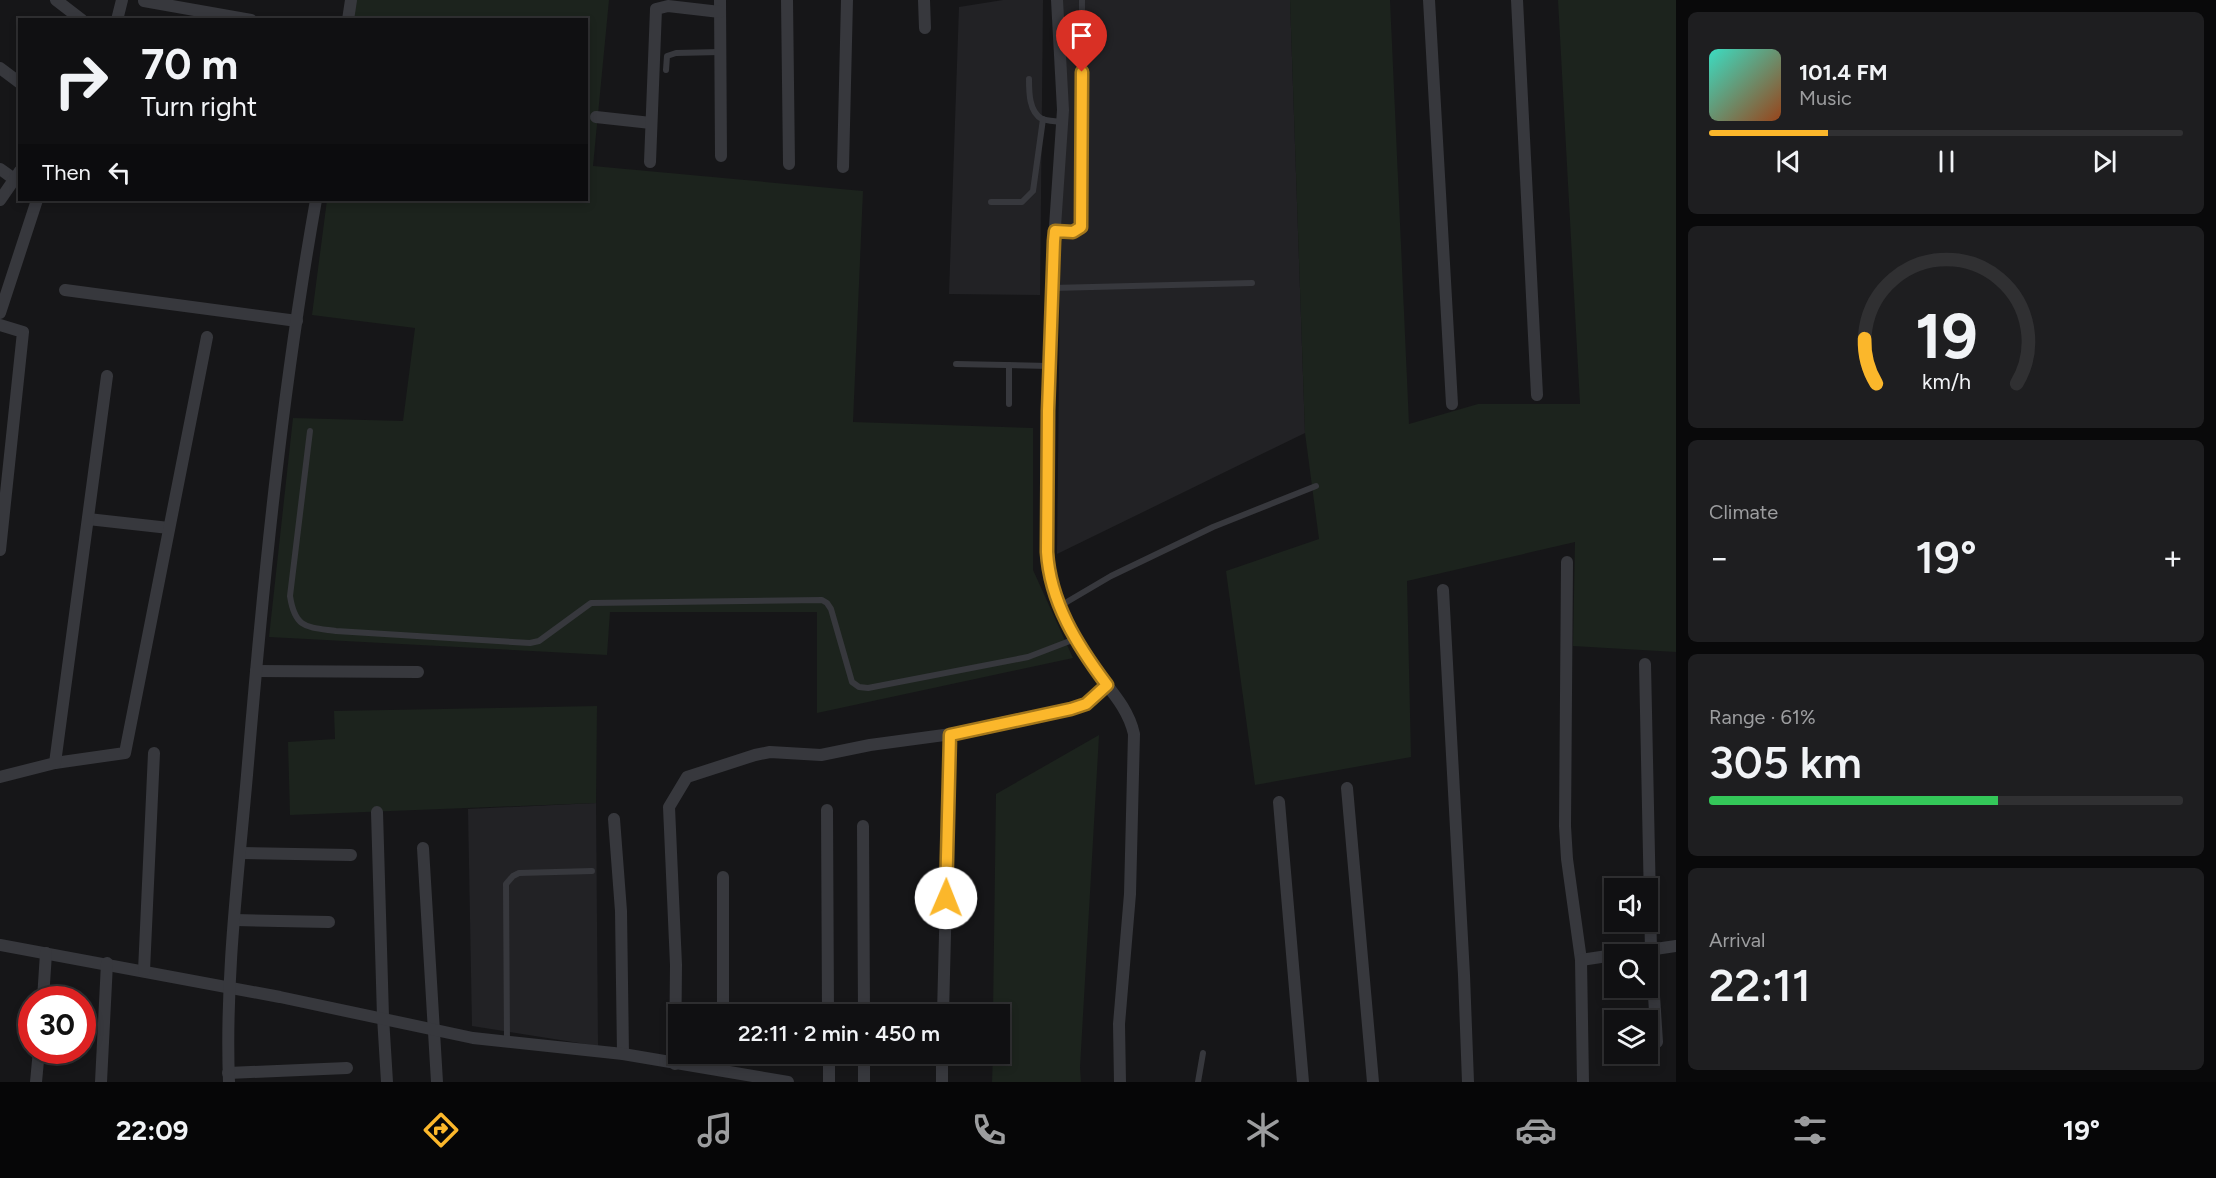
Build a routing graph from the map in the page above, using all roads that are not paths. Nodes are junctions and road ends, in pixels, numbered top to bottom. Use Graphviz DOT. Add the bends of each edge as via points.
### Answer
graph roads {
  1 [pos="56,0"];
  2 [pos="122,0"];
  3 [pos="351,0"];
  4 [pos="787,0"];
  5 [pos="847,0"];
  6 [pos="924,0"];
  7 [pos="1057,0"];
  8 [pos="1082,0"];
  9 [pos="1430,0"];
  10 [pos="1516,0"];
  11 [pos="144,1"];
  12 [pos="720,6"];
  13 [pos="79,18"];
  14 [pos="118,18"];
  15 [pos="240,18"];
  16 [pos="348,18"];
  17 [pos="925,28"];
  18 [pos="720,52"];
  19 [pos="0,68"];
  20 [pos="666,70"];
  21 [pos="1029,79"];
  22 [pos="18,82"];
  23 [pos="596,117"];
  24 [pos="1043,119"];
  25 [pos="1062,122"];
  26 [pos="651,123"];
  27 [pos="721,156"];
  28 [pos="650,162"];
  29 [pos="789,164"];
  30 [pos="843,167"];
  31 [pos="0,169"];
  32 [pos="17,175"];
  33 [pos="0,200"];
  34 [pos="37,201"];
  35 [pos="316,201"];
  36 [pos="991,202"];
  37 [pos="1055,231"];
  38 [pos="1252,283"];
  39 [pos="1052,288"];
  40 [pos="65,290"];
  41 [pos="0,313"];
  42 [pos="297,321"];
  43 [pos="0,325"];
  44 [pos="207,337"];
  45 [pos="956,364"];
  46 [pos="1009,365"];
  47 [pos="1050,366"];
  48 [pos="107,376"];
  49 [pos="1537,395"];
  50 [pos="1009,404"];
  51 [pos="1452,404"];
  52 [pos="310,431"];
  53 [pos="1316,486"];
  54 [pos="88,519"];
  55 [pos="169,528"];
  56 [pos="0,550"];
  57 [pos="1567,562"];
  58 [pos="1443,590"];
  59 [pos="1060,606"];
  60 [pos="1075,639"];
  61 [pos="1645,664"];
  62 [pos="256,671"];
  63 [pos="418,672"];
  64 [pos="1107,685"];
  65 [pos="958,733"];
  66 [pos="154,753"];
  67 [pos="55,763"];
  68 [pos="0,777"];
  69 [pos="1347,788"];
  70 [pos="1279,802"];
  71 [pos="827,810"];
  72 [pos="377,812"];
  73 [pos="614,819"];
  74 [pos="863,826"];
  75 [pos="423,848"];
  76 [pos="240,853"];
  77 [pos="351,855"];
  78 [pos="592,870"];
  79 [pos="723,877"];
  80 [pos="235,920"];
  81 [pos="329,922"];
  82 [pos="1651,944"];
  83 [pos="0,945"];
  84 [pos="1676,946"];
  85 [pos="1658,949"];
  86 [pos="46,953"];
  87 [pos="1604,957"];
  88 [pos="1581,960"];
  89 [pos="107,963"];
  90 [pos="144,971"];
  91 [pos="44,986"];
  92 [pos="229,989"];
  93 [pos="676,1004"];
  94 [pos="723,1004"];
  95 [pos="828,1004"];
  96 [pos="864,1004"];
  97 [pos="943,1004"];
  98 [pos="383,1017"];
  99 [pos="434,1030"];
  100 [pos="507,1042"];
  101 [pos="1203,1053"];
  102 [pos="623,1054"];
  103 [pos="668,1063"];
  104 [pos="38,1064"];
  105 [pos="675,1064"];
  106 [pos="829,1064"];
  107 [pos="864,1064"];
  108 [pos="942,1064"];
  109 [pos="347,1068"];
  110 [pos="726,1074"];
  111 [pos="228,1077"];
  112 [pos="36,1082"];
  113 [pos="101,1082"];
  114 [pos="387,1082"];
  115 [pos="437,1082"];
  116 [pos="788,1082"];
  117 [pos="829,1082"];
  118 [pos="864,1082"];
  119 [pos="942,1082"];
  120 [pos="1120,1082"];
  121 [pos="1198,1082"];
  122 [pos="1303,1082"];
  123 [pos="1373,1082"];
  124 [pos="1468,1082"];
  125 [pos="1582,1082"];
  1 -- 13 [label="street"];
  2 -- 14 [label="street"];
  3 -- 16 [label="street"];
  4 -- 29 [label="street"];
  5 -- 30 [label="street"];
  6 -- 17 [label="street"];
  7 -- 25 [label="street"];
  8 -- 37 [label="lane" via="1081,227 1073,232"];
  9 -- 51 [label="street"];
  10 -- 49 [label="street"];
  11 -- 15 [label="street"];
  12 -- 18 [label="street"];
  12 -- 26 [label="street" via="656,9"];
  18 -- 20 [label="lane" via="676,53 667,57"];
  18 -- 27 [label="street"];
  19 -- 22 [label="street"];
  21 -- 24 [label="lane" via="1030,98 1035,112"];
  23 -- 26 [label="street"];
  24 -- 25 [label="lane"];
  24 -- 36 [label="lane" via="1032,191 1022,202"];
  25 -- 37 [label="street"];
  26 -- 28 [label="street"];
  31 -- 32 [label="street"];
  32 -- 33 [label="street"];
  34 -- 41 [label="street"];
  35 -- 42 [label="street"];
  37 -- 39 [label="street"];
  38 -- 39 [label="lane"];
  39 -- 47 [label="street"];
  40 -- 42 [label="street"];
  42 -- 62 [label="street"];
  43 -- 56 [label="street" via="23,332"];
  44 -- 55 [label="street"];
  45 -- 46 [label="lane"];
  46 -- 47 [label="lane"];
  46 -- 50 [label="lane"];
  47 -- 59 [label="street" via="1047,552 1048,571"];
  48 -- 54 [label="street"];
  52 -- 60 [label="lane" via="290,596 297,621 307,627 530,643 539,641 591,603 822,600 831,609 852,682 868,688 1029,657"];
  53 -- 59 [label="lane" via="1213,527 1111,576"];
  54 -- 55 [label="street"];
  54 -- 67 [label="street"];
  55 -- 67 [label="street" via="125,753"];
  57 -- 88 [label="street" via="1567,859"];
  58 -- 124 [label="street"];
  59 -- 60 [label="street"];
  60 -- 64 [label="street"];
  61 -- 82 [label="street"];
  62 -- 63 [label="street"];
  62 -- 76 [label="street"];
  64 -- 65 [label="street" via="1086,704 1071,709"];
  64 -- 120 [label="street" via="1125,709 1134,734 1130,894 1119,1024"];
  65 -- 93 [label="street" via="821,756 770,752 687,777 669,807"];
  65 -- 97 [label="street" via="950,735"];
  66 -- 90 [label="street"];
  67 -- 68 [label="street"];
  69 -- 123 [label="street"];
  70 -- 122 [label="street"];
  71 -- 95 [label="street"];
  72 -- 98 [label="street"];
  73 -- 102 [label="street" via="621,911"];
  74 -- 96 [label="street"];
  75 -- 99 [label="street"];
  76 -- 77 [label="street"];
  76 -- 80 [label="street"];
  78 -- 100 [label="lane" via="519,873 506,884"];
  79 -- 94 [label="street"];
  80 -- 81 [label="street"];
  80 -- 92 [label="street"];
  83 -- 86 [label="street"];
  84 -- 85 [label="street"];
  86 -- 89 [label="street"];
  86 -- 91 [label="street"];
  87 -- 88 [label="street"];
  88 -- 125 [label="street"];
  89 -- 90 [label="street"];
  89 -- 113 [label="street"];
  90 -- 92 [label="street"];
  92 -- 98 [label="street"];
  92 -- 111 [label="street"];
  98 -- 99 [label="street"];
  98 -- 114 [label="street"];
  99 -- 100 [label="street"];
  99 -- 115 [label="street"];
  100 -- 102 [label="street"];
  101 -- 121 [label="lane"];
  102 -- 103 [label="street"];
  104 -- 112 [label="street"];
  105 -- 110 [label="street"];
  106 -- 117 [label="street"];
  107 -- 118 [label="street"];
  108 -- 119 [label="street"];
  109 -- 111 [label="street"];
  110 -- 116 [label="street"];
}
